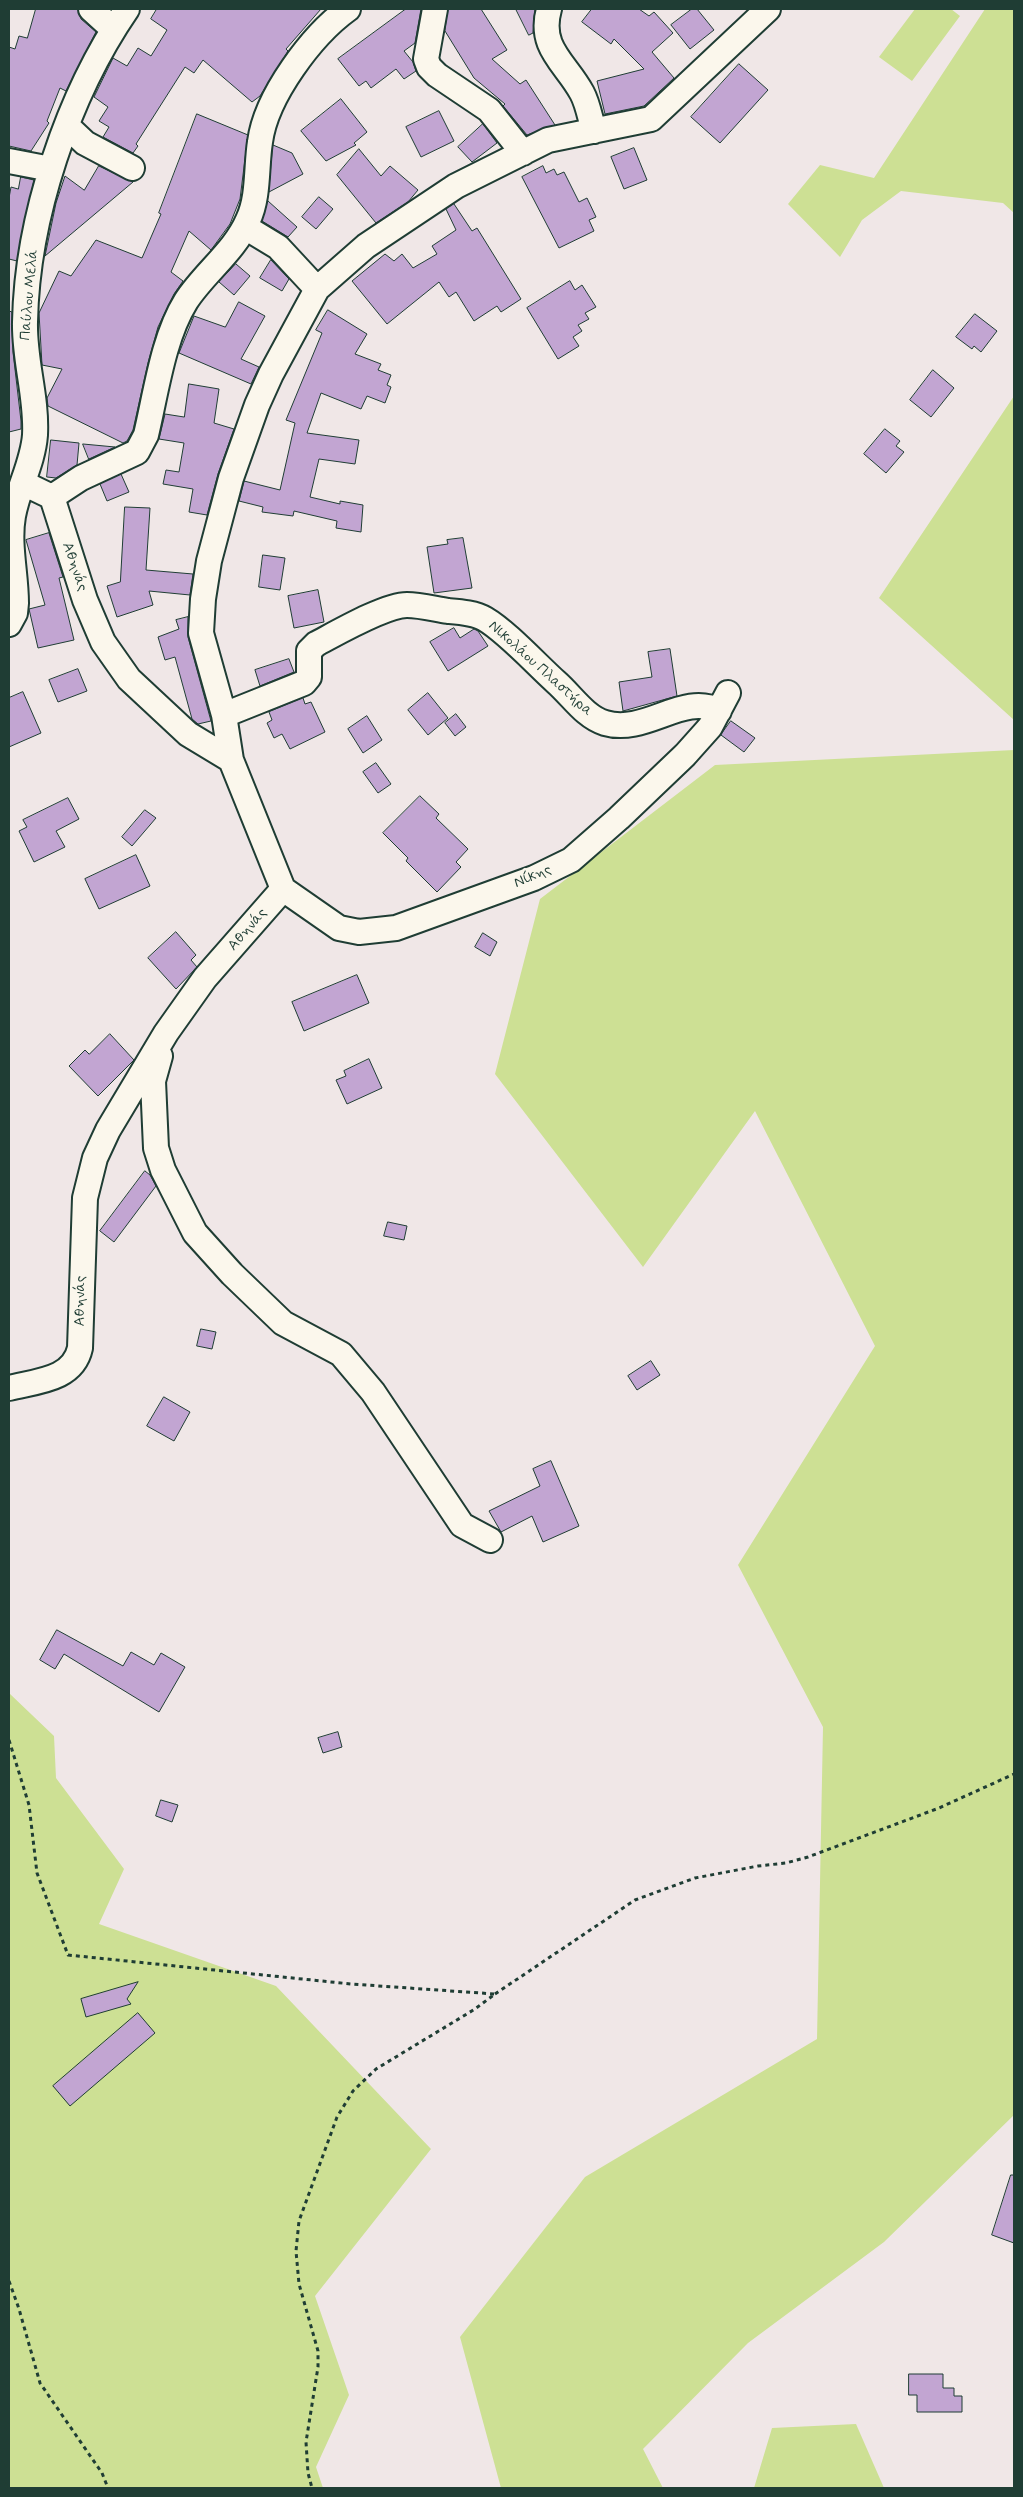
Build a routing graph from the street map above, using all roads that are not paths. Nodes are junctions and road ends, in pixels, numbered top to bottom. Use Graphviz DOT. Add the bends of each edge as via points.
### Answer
graph roads {
  1 [pos="91,9"];
  2 [pos="127,9"];
  3 [pos="435,9"];
  4 [pos="549,9"];
  5 [pos="768,9"];
  6 [pos="334,13"];
  7 [pos="113,29"];
  8 [pos="66,126"];
  9 [pos="594,130"];
  10 [pos="523,153"];
  11 [pos="9,161"];
  12 [pos="132,168"];
  13 [pos="51,169"];
  14 [pos="245,227"];
  15 [pos="316,289"];
  16 [pos="23,483"];
  17 [pos="52,497"];
  18 [pos="9,624"];
  19 [pos="723,702"];
  20 [pos="224,715"];
  21 [pos="231,760"];
  22 [pos="283,889"];
  23 [pos="166,1033"];
  24 [pos="9,1388"];
  25 [pos="490,1540"];
  1 -- 7 [label="street"];
  2 -- 7 [label="street, Παύλου Μελά"];
  3 -- 10 [label="street" via="426,59 429,67 489,110"];
  4 -- 9 [label="street" via="546,32 549,46 582,93"];
  5 -- 9 [label="street" via="651,119"];
  6 -- 14 [label="street" via="268,111 260,140 252,212"];
  7 -- 8 [label="street, Παύλου Μελά"];
  8 -- 12 [label="street" via="84,143"];
  8 -- 13 [label="street, Παύλου Μελά"];
  9 -- 10 [label="street" via="548,140"];
  10 -- 15 [label="street" via="456,186 366,246"];
  11 -- 13 [label="street"];
  13 -- 16 [label="street, Παύλου Μελά" via="37,223 26,311 27,357 36,414 33,447"];
  14 -- 15 [label="street" via="278,247"];
  14 -- 17 [label="street" via="181,309 169,342 146,435 137,452 81,478"];
  15 -- 20 [label="street" via="257,406 231,478 209,561 200,633"];
  16 -- 17 [label="street"];
  16 -- 18 [label="street, Παύλου Μελά" via="13,518 16,602"];
  17 -- 21 [label="street, Αθηνάς" via="85,600 103,642 129,679 188,734"];
  19 -- 20 [label="street, Νικολάου Πλαστήρα" via="690,706 638,725 604,723 591,717 484,618 406,605 391,608 316,644 309,651 309,677 304,684"];
  19 -- 22 [label="street, Νίκης" via="710,727 620,818 571,860 534,878 396,928 359,932 339,928"];
  20 -- 21 [label="street"];
  21 -- 22 [label="street"];
  22 -- 23 [label="street, Αθηνάς" via="206,978"];
  23 -- 24 [label="street, Αθηνάς" via="108,1130 91,1174 83,1223 78,1360 62,1374"];
  23 -- 25 [label="street" via="153,1081 156,1148 163,1170 195,1233 283,1323 341,1354 373,1392 462,1525"];
}
